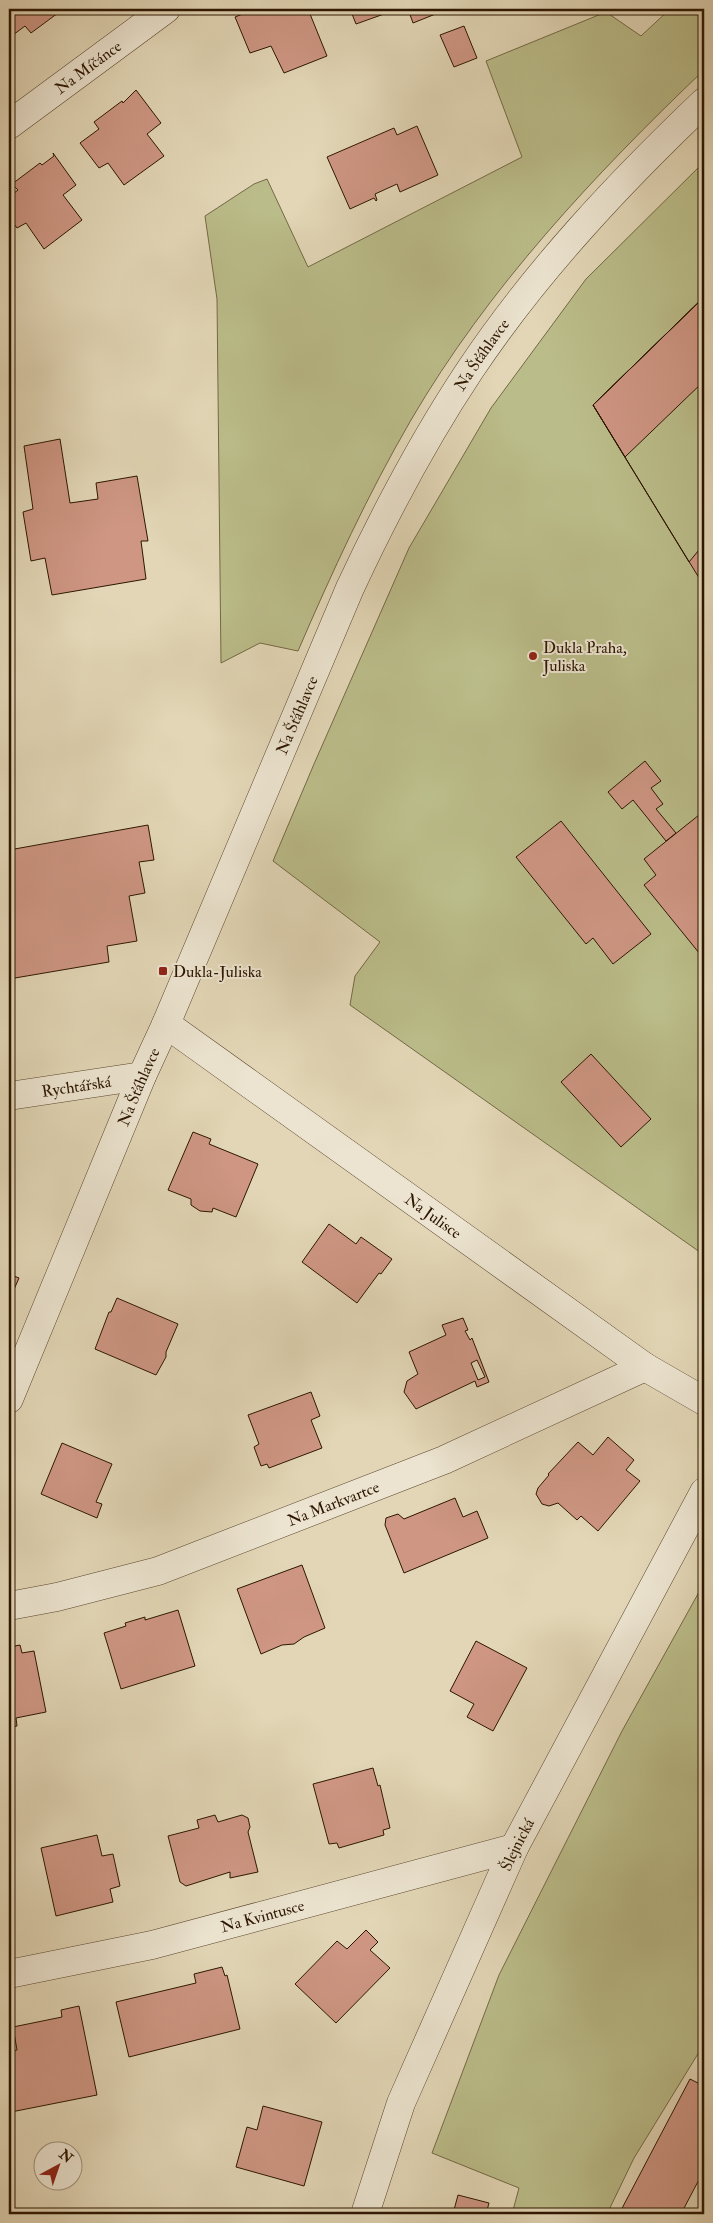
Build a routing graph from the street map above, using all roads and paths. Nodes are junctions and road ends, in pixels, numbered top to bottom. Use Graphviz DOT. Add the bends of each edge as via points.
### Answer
graph roads {
  1 [pos="166,9"];
  2 [pos="704,102"];
  3 [pos="9,125"];
  4 [pos="166,1024"];
  5 [pos="142,1076"];
  6 [pos="9,1096"];
  7 [pos="645,1366"];
  8 [pos="9,1399"];
  9 [pos="704,1401"];
  10 [pos="704,1492"];
  11 [pos="9,1606"];
  12 [pos="514,1848"];
  13 [pos="9,1974"];
  14 [pos="365,2214"];
  1 -- 3 [label="street, Na Míčánce"];
  2 -- 4 [label="street, Na Šťáhlavce" via="573,237 471,369 432,431 350,588"];
  4 -- 5 [label="street, Na Šťáhlavce"];
  4 -- 7 [label="street, Na Julisce"];
  5 -- 6 [label="street, Rychtářská"];
  5 -- 8 [label="street, Na Šťáhlavce"];
  7 -- 9 [label="street, Na Julisce"];
  7 -- 11 [label="street, Na Markvartce" via="444,1460 158,1571 57,1598"];
  10 -- 12 [label="street, Šlejnická"];
  12 -- 13 [label="street, Na Kvintusce" via="152,1945"];
  12 -- 14 [label="street, Šlejnická" via="401,2103"];
}
